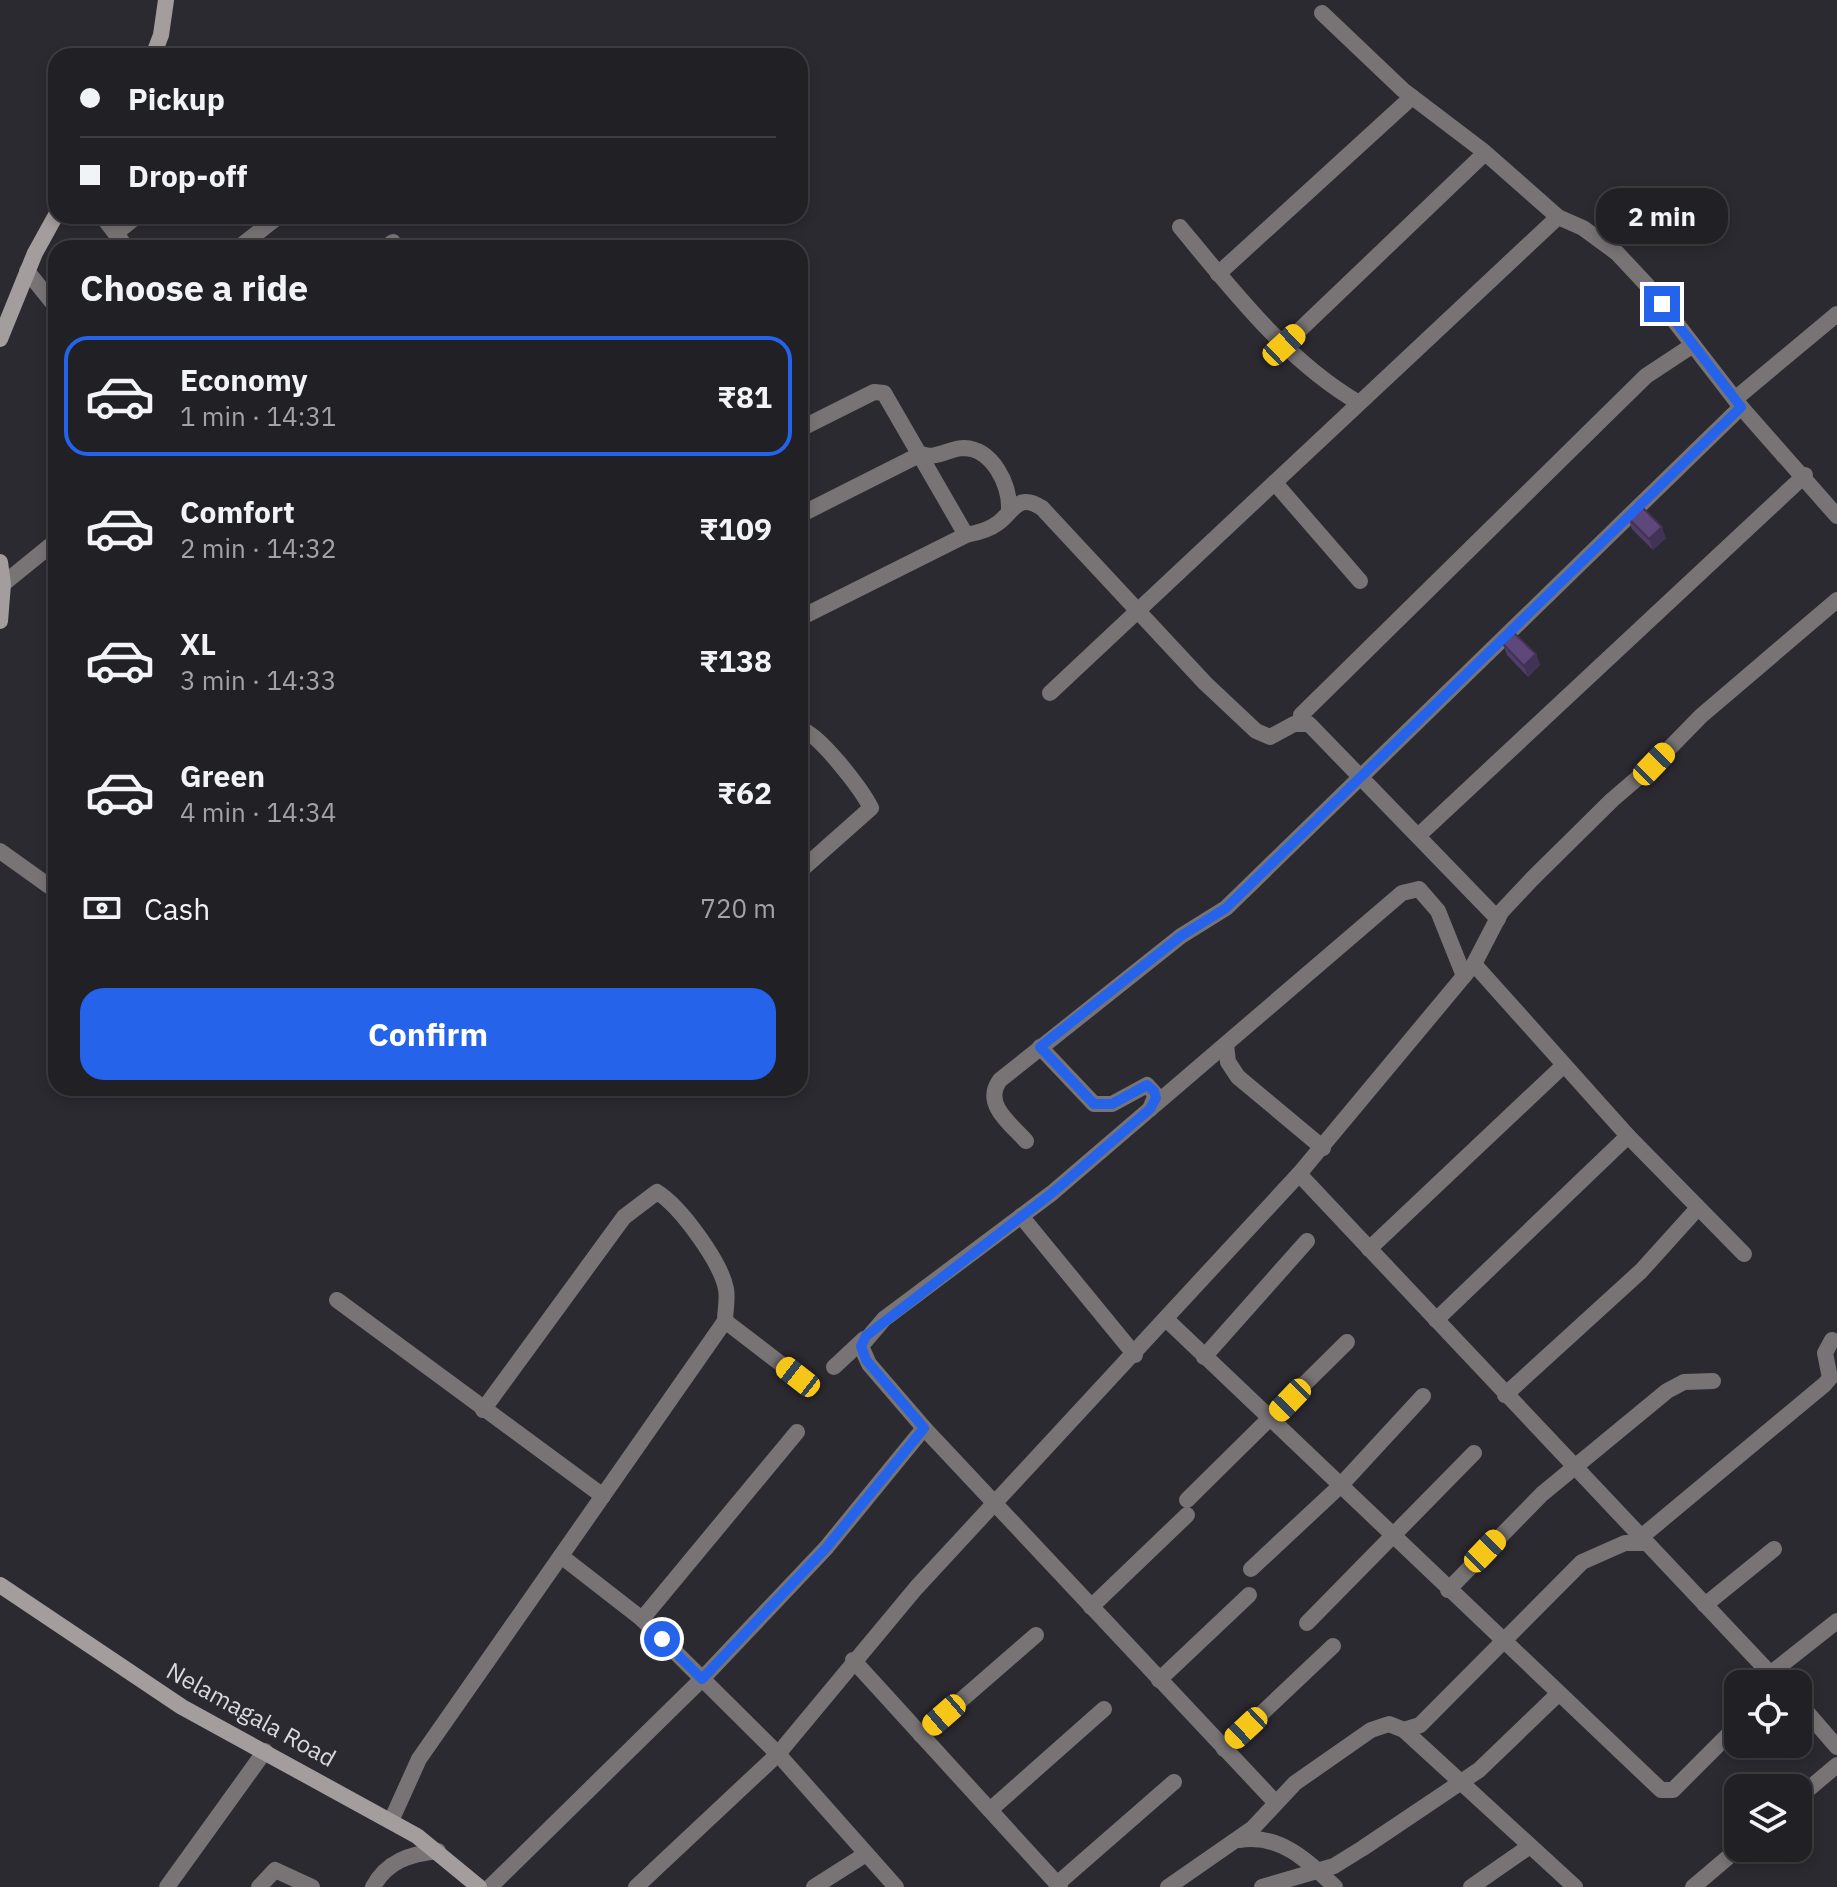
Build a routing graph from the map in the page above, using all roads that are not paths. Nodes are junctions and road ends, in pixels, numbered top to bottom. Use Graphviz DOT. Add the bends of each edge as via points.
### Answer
graph roads {
  1 [pos="166,0"];
  2 [pos="1322,13"];
  3 [pos="156,48"];
  4 [pos="1412,97"];
  5 [pos="1485,153"];
  6 [pos="1558,217"];
  7 [pos="51,224"];
  8 [pos="109,224"];
  9 [pos="127,224"];
  10 [pos="269,224"];
  11 [pos="1180,227"];
  12 [pos="116,233"];
  13 [pos="121,240"];
  14 [pos="248,240"];
  15 [pos="27,271"];
  16 [pos="1218,274"];
  17 [pos="48,297"];
  18 [pos="1837,314"];
  19 [pos="0,339"];
  20 [pos="1284,345"];
  21 [pos="1693,345"];
  22 [pos="1359,403"];
  23 [pos="1738,403"];
  24 [pos="808,425"];
  25 [pos="921,454"];
  26 [pos="1805,475"];
  27 [pos="1275,483"];
  28 [pos="1009,510"];
  29 [pos="808,511"];
  30 [pos="1837,516"];
  31 [pos="966,535"];
  32 [pos="48,547"];
  33 [pos="0,562"];
  34 [pos="1360,581"];
  35 [pos="3,584"];
  36 [pos="1837,600"];
  37 [pos="1140,611"];
  38 [pos="808,614"];
  39 [pos="0,621"];
  40 [pos="1050,693"];
  41 [pos="1301,722"];
  42 [pos="808,731"];
  43 [pos="1360,776"];
  44 [pos="1418,836"];
  45 [pos="0,851"];
  46 [pos="808,864"];
  47 [pos="48,885"];
  48 [pos="1498,919"];
  49 [pos="1469,970"];
  50 [pos="1226,1045"];
  51 [pos="1040,1047"];
  52 [pos="1564,1065"];
  53 [pos="1150,1109"];
  54 [pos="1628,1136"];
  55 [pos="1026,1141"];
  56 [pos="1323,1148"];
  57 [pos="1299,1174"];
  58 [pos="1697,1209"];
  59 [pos="1021,1216"];
  60 [pos="1307,1241"];
  61 [pos="1369,1249"];
  62 [pos="1744,1254"];
  63 [pos="337,1300"];
  64 [pos="1167,1320"];
  65 [pos="1436,1320"];
  66 [pos="725,1321"];
  67 [pos="864,1339"];
  68 [pos="1832,1340"];
  69 [pos="1347,1342"];
  70 [pos="1135,1355"];
  71 [pos="1204,1357"];
  72 [pos="834,1367"];
  73 [pos="798,1377"];
  74 [pos="1713,1381"];
  75 [pos="1831,1387"];
  76 [pos="1505,1395"];
  77 [pos="1423,1396"];
  78 [pos="483,1410"];
  79 [pos="1270,1420"];
  80 [pos="924,1428"];
  81 [pos="797,1432"];
  82 [pos="1474,1453"];
  83 [pos="1573,1468"];
  84 [pos="1340,1486"];
  85 [pos="603,1496"];
  86 [pos="995,1506"];
  87 [pos="1393,1537"];
  88 [pos="1643,1541"];
  89 [pos="1774,1549"];
  90 [pos="561,1556"];
  91 [pos="1251,1569"];
  92 [pos="0,1585"];
  93 [pos="1448,1590"];
  94 [pos="1249,1595"];
  95 [pos="1705,1605"];
  96 [pos="1091,1607"];
  97 [pos="642,1619"];
  98 [pos="1837,1621"];
  99 [pos="1307,1623"];
  100 [pos="1036,1635"];
  101 [pos="1502,1642"];
  102 [pos="1333,1646"];
  103 [pos="853,1660"];
  104 [pos="1767,1670"];
  105 [pos="1788,1670"];
  106 [pos="702,1679"];
  107 [pos="1159,1680"];
  108 [pos="1557,1695"];
  109 [pos="1104,1709"];
  110 [pos="1812,1718"];
  111 [pos="1404,1730"];
  112 [pos="921,1735"];
  113 [pos="1724,1739"];
  114 [pos="1837,1747"];
  115 [pos="1224,1749"];
  116 [pos="265,1751"];
  117 [pos="778,1754"];
  118 [pos="1837,1765"];
  119 [pos="1460,1781"];
  120 [pos="1174,1782"];
  121 [pos="1812,1786"];
  122 [pos="1276,1803"];
  123 [pos="990,1810"];
  124 [pos="391,1821"];
  125 [pos="1233,1841"];
  126 [pos="1530,1846"];
  127 [pos="438,1851"];
  128 [pos="866,1854"];
  129 [pos="1724,1861"];
  130 [pos="1318,1871"];
  131 [pos="1058,1885"];
  132 [pos="167,1887"];
  133 [pos="259,1887"];
  134 [pos="312,1887"];
  135 [pos="373,1887"];
  136 [pos="479,1887"];
  137 [pos="490,1887"];
  138 [pos="636,1887"];
  139 [pos="814,1887"];
  140 [pos="896,1887"];
  141 [pos="1168,1887"];
  142 [pos="1262,1887"];
  143 [pos="1335,1887"];
  144 [pos="1471,1887"];
  145 [pos="1575,1887"];
  146 [pos="1693,1887"];
  1 -- 3 [label="street"];
  2 -- 4 [label="street"];
  4 -- 5 [label="street"];
  4 -- 16 [label="street"];
  5 -- 6 [label="street"];
  5 -- 20 [label="street"];
  6 -- 21 [label="street" via="1617,253"];
  6 -- 22 [label="street"];
  7 -- 15 [label="street"];
  8 -- 12 [label="street"];
  9 -- 12 [label="street"];
  10 -- 14 [label="street"];
  11 -- 16 [label="street"];
  12 -- 13 [label="street"];
  15 -- 17 [label="street"];
  15 -- 19 [label="street"];
  16 -- 20 [label="street"];
  18 -- 23 [label="street"];
  20 -- 22 [label="street" via="1311,371"];
  21 -- 23 [label="street"];
  21 -- 41 [label="street" via="1646,376 1301,715"];
  22 -- 27 [label="street"];
  23 -- 26 [label="street"];
  23 -- 43 [label="street"];
  24 -- 25 [label="street" via="880,392 893,403"];
  25 -- 28 [label="street" via="930,457 966,448 983,455 1002,477"];
  25 -- 29 [label="street"];
  25 -- 31 [label="street"];
  26 -- 30 [label="street"];
  26 -- 44 [label="street"];
  27 -- 34 [label="street"];
  27 -- 37 [label="street"];
  28 -- 31 [label="street" via="992,527"];
  28 -- 37 [label="street" via="1025,501 1042,508"];
  31 -- 38 [label="street"];
  32 -- 35 [label="street"];
  33 -- 35 [label="street"];
  35 -- 39 [label="street"];
  36 -- 48 [label="street" via="1701,716 1532,879"];
  37 -- 40 [label="street"];
  37 -- 41 [label="street" via="1256,731 1270,737"];
  41 -- 43 [label="street"];
  42 -- 46 [label="street" via="871,808"];
  43 -- 44 [label="street"];
  43 -- 51 [label="street" via="1214,919 1181,936"];
  44 -- 48 [label="street"];
  45 -- 47 [label="street"];
  48 -- 49 [label="street"];
  49 -- 50 [label="street" via="1431,899 1419,889 1408,890"];
  49 -- 52 [label="street"];
  49 -- 56 [label="street"];
  50 -- 53 [label="street"];
  50 -- 56 [label="street" via="1228,1062 1238,1077"];
  51 -- 53 [label="street" via="1094,1104 1112,1104 1147,1085 1156,1095"];
  51 -- 55 [label="street" via="1000,1080 993,1093 995,1106"];
  52 -- 54 [label="street"];
  52 -- 61 [label="street"];
  53 -- 59 [label="street"];
  54 -- 58 [label="street"];
  54 -- 65 [label="street"];
  56 -- 57 [label="street"];
  57 -- 61 [label="street"];
  57 -- 64 [label="street"];
  58 -- 62 [label="street"];
  58 -- 76 [label="street" via="1641,1271"];
  59 -- 67 [label="street"];
  59 -- 70 [label="street"];
  60 -- 71 [label="street"];
  61 -- 65 [label="street"];
  63 -- 78 [label="street"];
  64 -- 70 [label="street"];
  64 -- 71 [label="street"];
  65 -- 76 [label="street"];
  66 -- 73 [label="street"];
  66 -- 78 [label="street" via="726,1288 672,1202 657,1192 624,1217"];
  66 -- 85 [label="street"];
  67 -- 72 [label="street"];
  67 -- 80 [label="street" via="866,1360"];
  68 -- 75 [label="street" via="1825,1353"];
  69 -- 79 [label="street"];
  70 -- 86 [label="street"];
  71 -- 79 [label="street"];
  74 -- 83 [label="street" via="1675,1385"];
  75 -- 88 [label="street"];
  76 -- 83 [label="street"];
  77 -- 84 [label="street"];
  78 -- 85 [label="street"];
  79 -- 84 [label="street"];
  79 -- 96 [label="street"];
  80 -- 86 [label="street"];
  80 -- 106 [label="street" via="826,1548"];
  81 -- 97 [label="street"];
  82 -- 87 [label="street"];
  83 -- 88 [label="street"];
  83 -- 93 [label="street"];
  84 -- 87 [label="street"];
  84 -- 91 [label="street"];
  85 -- 90 [label="street"];
  86 -- 96 [label="street"];
  86 -- 103 [label="street"];
  87 -- 93 [label="street"];
  87 -- 99 [label="street"];
  88 -- 95 [label="street"];
  88 -- 101 [label="street" via="1588,1558"];
  89 -- 95 [label="street"];
  90 -- 97 [label="street"];
  90 -- 124 [label="street" via="419,1759"];
  92 -- 116 [label="street, Nelamagala Road" via="124,1671"];
  93 -- 101 [label="street"];
  94 -- 107 [label="street"];
  95 -- 104 [label="street"];
  96 -- 107 [label="street"];
  97 -- 106 [label="street"];
  98 -- 105 [label="street"];
  100 -- 112 [label="street"];
  101 -- 108 [label="street"];
  101 -- 111 [label="street" via="1420,1725"];
  102 -- 115 [label="street"];
  103 -- 112 [label="street"];
  103 -- 117 [label="street"];
  106 -- 117 [label="street"];
  106 -- 137 [label="street"];
  107 -- 115 [label="street"];
  108 -- 113 [label="street" via="1665,1792"];
  108 -- 119 [label="street" via="1507,1745"];
  109 -- 123 [label="street"];
  110 -- 114 [label="street"];
  111 -- 119 [label="street"];
  111 -- 122 [label="street" via="1389,1724 1371,1730 1295,1783"];
  112 -- 123 [label="street"];
  115 -- 122 [label="street"];
  116 -- 124 [label="street, Nelamagala Road"];
  116 -- 132 [label="street"];
  117 -- 128 [label="street"];
  117 -- 138 [label="street"];
  118 -- 121 [label="street"];
  119 -- 126 [label="street"];
  119 -- 130 [label="street" via="1363,1848"];
  120 -- 131 [label="street"];
  122 -- 125 [label="street"];
  123 -- 131 [label="street"];
  124 -- 127 [label="street, Nelamagala Road"];
  125 -- 130 [label="street" via="1255,1837 1279,1843"];
  125 -- 141 [label="street"];
  126 -- 144 [label="street"];
  126 -- 145 [label="street"];
  127 -- 135 [label="street" via="393,1863"];
  127 -- 136 [label="street, Nelamagala Road"];
  128 -- 139 [label="street"];
  128 -- 140 [label="street"];
  129 -- 146 [label="street"];
  130 -- 142 [label="street"];
  130 -- 143 [label="street"];
  133 -- 134 [label="street" via="275,1870"];
}
